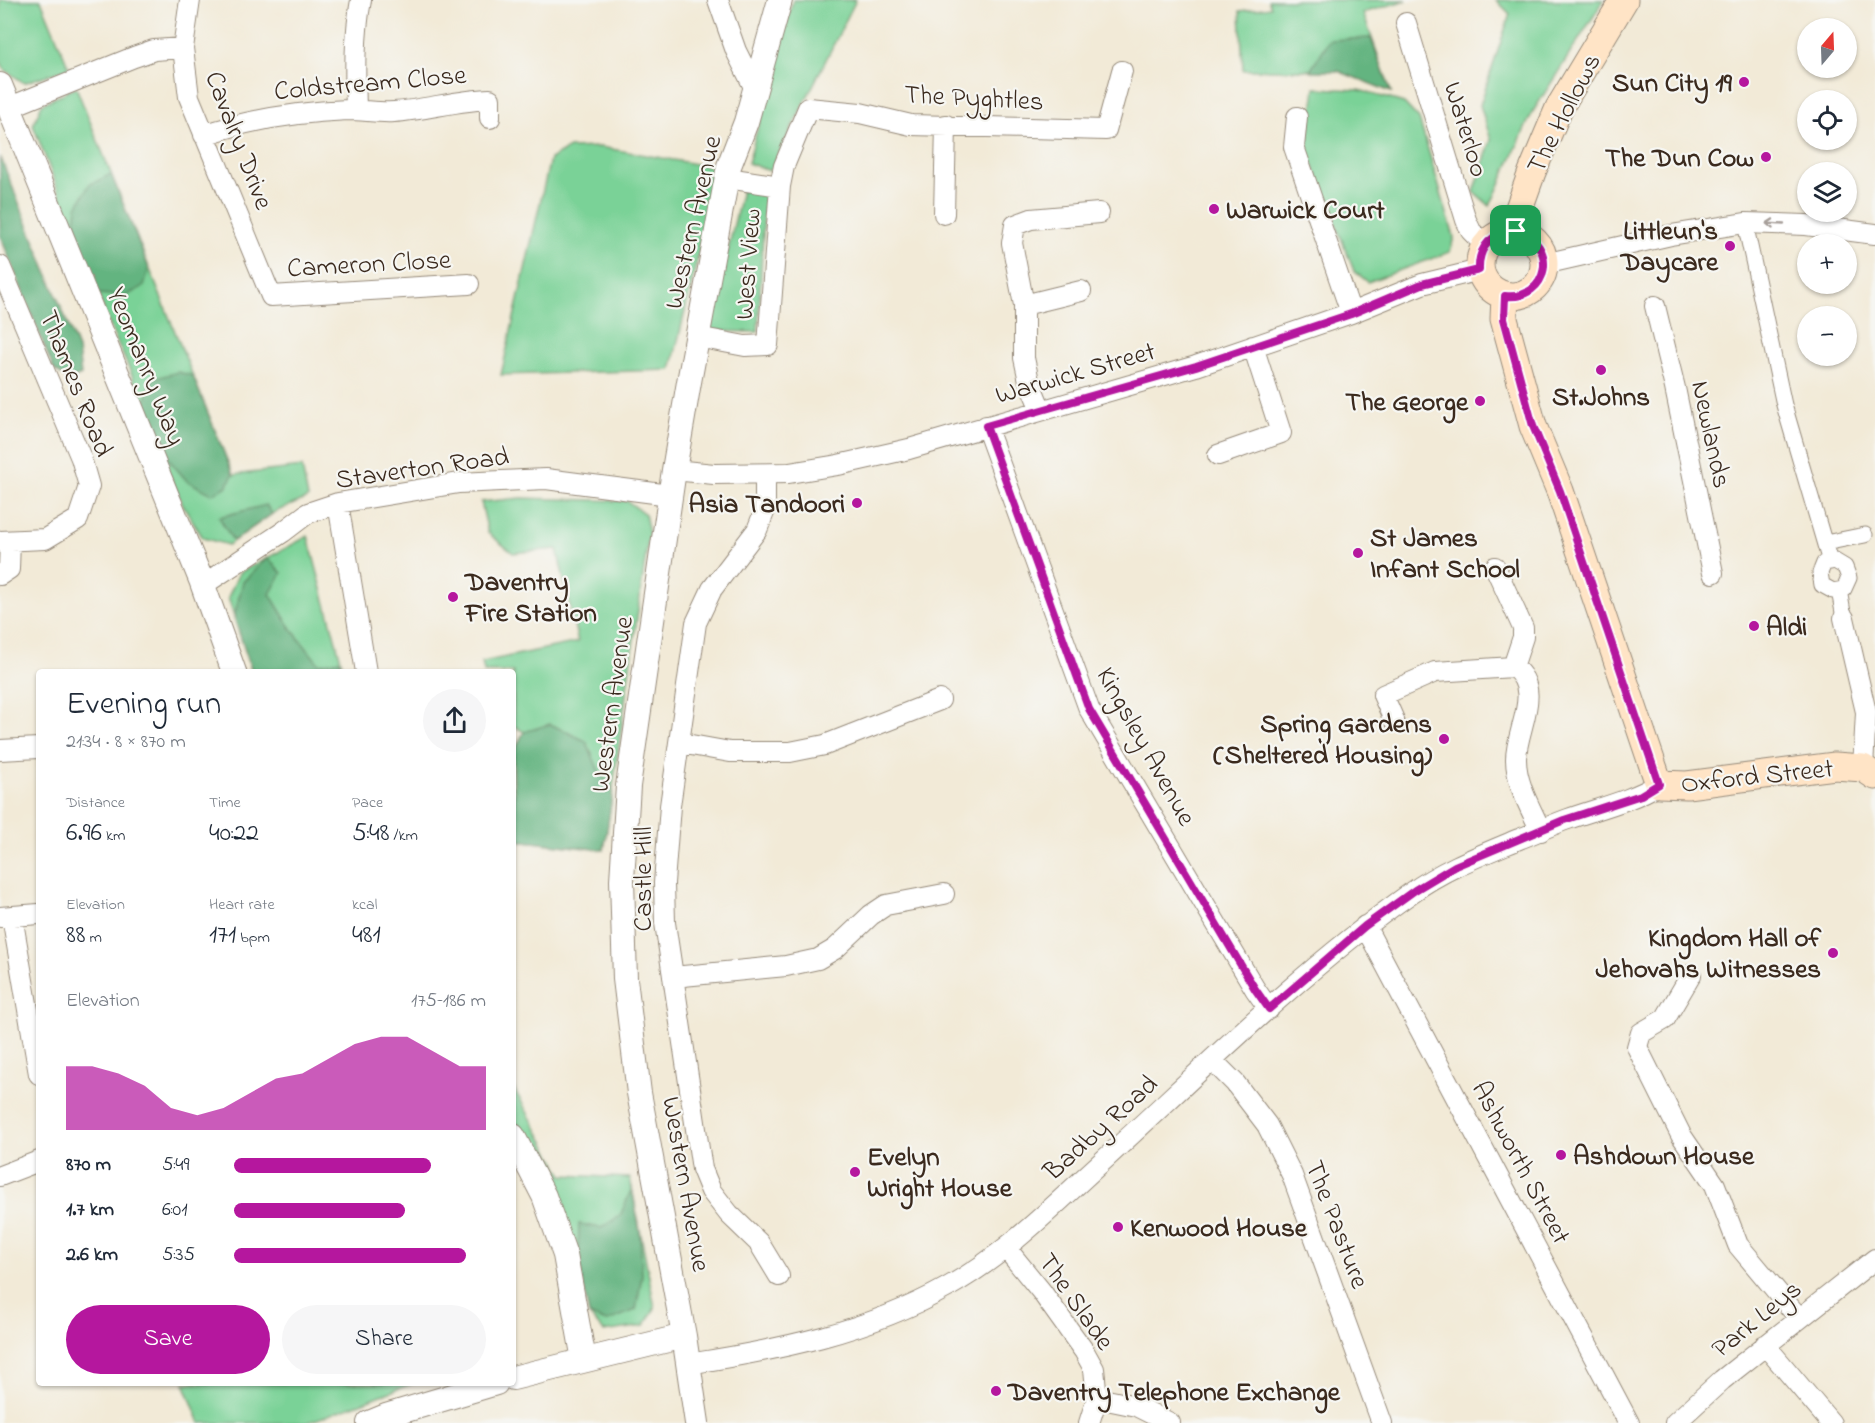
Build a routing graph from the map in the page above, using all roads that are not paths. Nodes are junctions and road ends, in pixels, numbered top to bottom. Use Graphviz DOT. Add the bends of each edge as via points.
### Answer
graph roads {
  1 [pos="190,0"];
  2 [pos="361,0"];
  3 [pos="718,0"];
  4 [pos="780,0"];
  5 [pos="1624,0"];
  6 [pos="1406,23"];
  7 [pos="183,48"];
  8 [pos="1122,71"];
  9 [pos="0,85"];
  10 [pos="755,89"];
  11 [pos="9,107"];
  12 [pos="356,110"];
  13 [pos="1297,117"];
  14 [pos="490,118"];
  15 [pos="946,125"];
  16 [pos="204,135"];
  17 [pos="727,178"];
  18 [pos="780,186"];
  19 [pos="1099,213"];
  20 [pos="944,214"];
  21 [pos="1745,223"];
  22 [pos="1516,231"];
  23 [pos="1875,234"];
  24 [pos="1482,258"];
  25 [pos="1544,264"];
  26 [pos="0,266"];
  27 [pos="469,284"];
  28 [pos="1081,291"];
  29 [pos="271,296"];
  30 [pos="1505,296"];
  31 [pos="1024,305"];
  32 [pos="1655,306"];
  33 [pos="1351,314"];
  34 [pos="697,337"];
  35 [pos="1253,346"];
  36 [pos="1041,410"];
  37 [pos="986,426"];
  38 [pos="1218,455"];
  39 [pos="674,470"];
  40 [pos="765,475"];
  41 [pos="670,495"];
  42 [pos="338,503"];
  43 [pos="1864,535"];
  44 [pos="5,541"];
  45 [pos="1825,543"];
  46 [pos="1495,567"];
  47 [pos="1713,573"];
  48 [pos="0,575"];
  49 [pos="203,585"];
  50 [pos="1844,618"];
  51 [pos="1513,667"];
  52 [pos="233,669"];
  53 [pos="366,669"];
  54 [pos="940,700"];
  55 [pos="1394,720"];
  56 [pos="680,743"];
  57 [pos="36,748"];
  58 [pos="0,750"];
  59 [pos="1869,772"];
  60 [pos="1659,784"];
  61 [pos="1541,831"];
  62 [pos="944,894"];
  63 [pos="36,914"];
  64 [pos="6,916"];
  65 [pos="1365,926"];
  66 [pos="1691,975"];
  67 [pos="673,977"];
  68 [pos="1269,1009"];
  69 [pos="36,1060"];
  70 [pos="1213,1060"];
  71 [pos="516,1142"];
  72 [pos="36,1162"];
  73 [pos="0,1176"];
  74 [pos="1006,1248"];
  75 [pos="1875,1259"];
  76 [pos="779,1276"];
  77 [pos="1799,1318"];
  78 [pos="684,1336"];
  79 [pos="1765,1345"];
  80 [pos="584,1360"];
  81 [pos="688,1364"];
  82 [pos="516,1377"];
  83 [pos="486,1386"];
  84 [pos="1097,1398"];
  85 [pos="369,1423"];
  86 [pos="697,1423"];
  87 [pos="1089,1423"];
  88 [pos="1170,1423"];
  89 [pos="1382,1423"];
  90 [pos="1629,1423"];
  91 [pos="1675,1423"];
  92 [pos="1831,1423"];
  1 -- 7 [label="street, Cavalry Drive"];
  2 -- 12 [label="street" via="354,57"];
  3 -- 10 [label="street"];
  4 -- 10 [label="street, Western Avenue"];
  5 -- 22 [label="main road, The Hollows" via="1559,108 1517,214"];
  6 -- 24 [label="street, Waterloo" via="1466,220"];
  7 -- 11 [label="street" via="154,50"];
  7 -- 16 [label="street, Cavalry Drive" via="189,97"];
  8 -- 15 [label="street, The Pyghtles" via="1106,130"];
  9 -- 11 [label="street, Yeomanry Way"];
  10 -- 17 [label="street, Western Avenue"];
  11 -- 49 [label="street, Yeomanry Way"];
  12 -- 14 [label="street, Coldstream Close" via="390,113 490,99"];
  12 -- 16 [label="street, Coldstream Close" via="290,114"];
  13 -- 33 [label="street" via="1294,147"];
  15 -- 18 [label="street, The Pyghtles" via="911,125 860,113 808,108 784,165"];
  15 -- 20 [label="street"];
  16 -- 29 [label="street, Cavalry Drive"];
  17 -- 18 [label="street"];
  17 -- 34 [label="street, Western Avenue"];
  18 -- 34 [label="street, West View" via="768,345 745,346"];
  19 -- 31 [label="street" via="1031,219 1015,225 1012,243"];
  23 -- 21 [label="street, one-way" via="1806,225"];
  21 -- 25 [label="street"];
  21 -- 45 [label="street" via="1784,405"];
  22 -- 24 [label="main road" via="1498,234"];
  22 -- 25 [label="main road" via="1538,245"];
  24 -- 30 [label="main road" via="1490,288"];
  24 -- 33 [label="street, Warwick Street"];
  25 -- 30 [label="main road" via="1534,288 1519,296"];
  26 -- 44 [label="street, Thames Road" via="81,458 89,486 78,519 45,538"];
  27 -- 29 [label="street, Cameron Close"];
  28 -- 31 [label="street"];
  30 -- 60 [label="main road" via="1504,319 1533,426 1560,491"];
  31 -- 36 [label="street" via="1024,358"];
  32 -- 47 [label="street, Newlands" via="1676,388"];
  33 -- 35 [label="street, Warwick Street"];
  34 -- 39 [label="street, Western Avenue"];
  35 -- 36 [label="street, Warwick Street"];
  35 -- 38 [label="street" via="1281,433"];
  36 -- 37 [label="street, Warwick Street"];
  37 -- 40 [label="street, Warwick Street" via="838,465"];
  37 -- 68 [label="street, Kingsley Avenue" via="1089,709"];
  39 -- 40 [label="street, Warwick Street"];
  39 -- 41 [label="street, Western Avenue"];
  40 -- 56 [label="street, Castle Hill" via="765,510 757,530 712,589 696,623"];
  41 -- 42 [label="street, Staverton Road" via="546,479 459,483"];
  41 -- 78 [label="street, Western Avenue" via="628,786 622,880 625,979 639,1093"];
  42 -- 49 [label="street, Staverton Road" via="308,513"];
  42 -- 53 [label="street"];
  43 -- 45 [label="street"];
  44 -- 48 [label="street" via="9,569"];
  45 -- 50 [label="street" via="1830,562 1824,563 1820,573 1822,585 1839,590"];
  46 -- 51 [label="street" via="1523,628"];
  49 -- 52 [label="street, Yeomanry Way"];
  50 -- 59 [label="street" via="1866,712"];
  51 -- 55 [label="street" via="1435,672 1383,695"];
  51 -- 61 [label="street" via="1525,682 1528,703 1516,761"];
  54 -- 56 [label="street" via="825,745 790,752 730,752"];
  56 -- 67 [label="street, Castle Hill" via="664,883"];
  57 -- 58 [label="street"];
  59 -- 60 [label="main road, Oxford Street" via="1835,766 1687,785"];
  60 -- 61 [label="street, Oxford Street" via="1641,795"];
  61 -- 65 [label="street, Oxford Street" via="1455,866"];
  62 -- 67 [label="street" via="886,905 835,950 818,959 786,966"];
  63 -- 64 [label="street"];
  64 -- 69 [label="street"];
  65 -- 68 [label="street, Oxford Street"];
  65 -- 90 [label="street, Ashworth Street"];
  66 -- 77 [label="street" via="1665,1019 1641,1033 1636,1047 1681,1136 1715,1185 1738,1245"];
  67 -- 76 [label="street, Castle Hill" via="702,1169 711,1191 759,1243"];
  68 -- 70 [label="street, Badby Road"];
  70 -- 74 [label="street, Badby Road"];
  70 -- 89 [label="street, The Pasture" via="1267,1125 1292,1174"];
  71 -- 80 [label="street" via="544,1196 565,1255"];
  72 -- 73 [label="street"];
  74 -- 81 [label="street, Badby Road" via="950,1287 859,1327 795,1345"];
  74 -- 84 [label="street, The Slade" via="1084,1351 1094,1369"];
  75 -- 77 [label="street, Park Leys"];
  77 -- 79 [label="street, Park Leys"];
  78 -- 80 [label="street"];
  78 -- 81 [label="street, Western Avenue"];
  79 -- 91 [label="street, Park Leys"];
  79 -- 92 [label="street"];
  80 -- 82 [label="street"];
  81 -- 86 [label="street, Western Avenue"];
  83 -- 85 [label="street"];
  84 -- 87 [label="street, The Slade"];
  84 -- 88 [label="street" via="1136,1406"];
}
